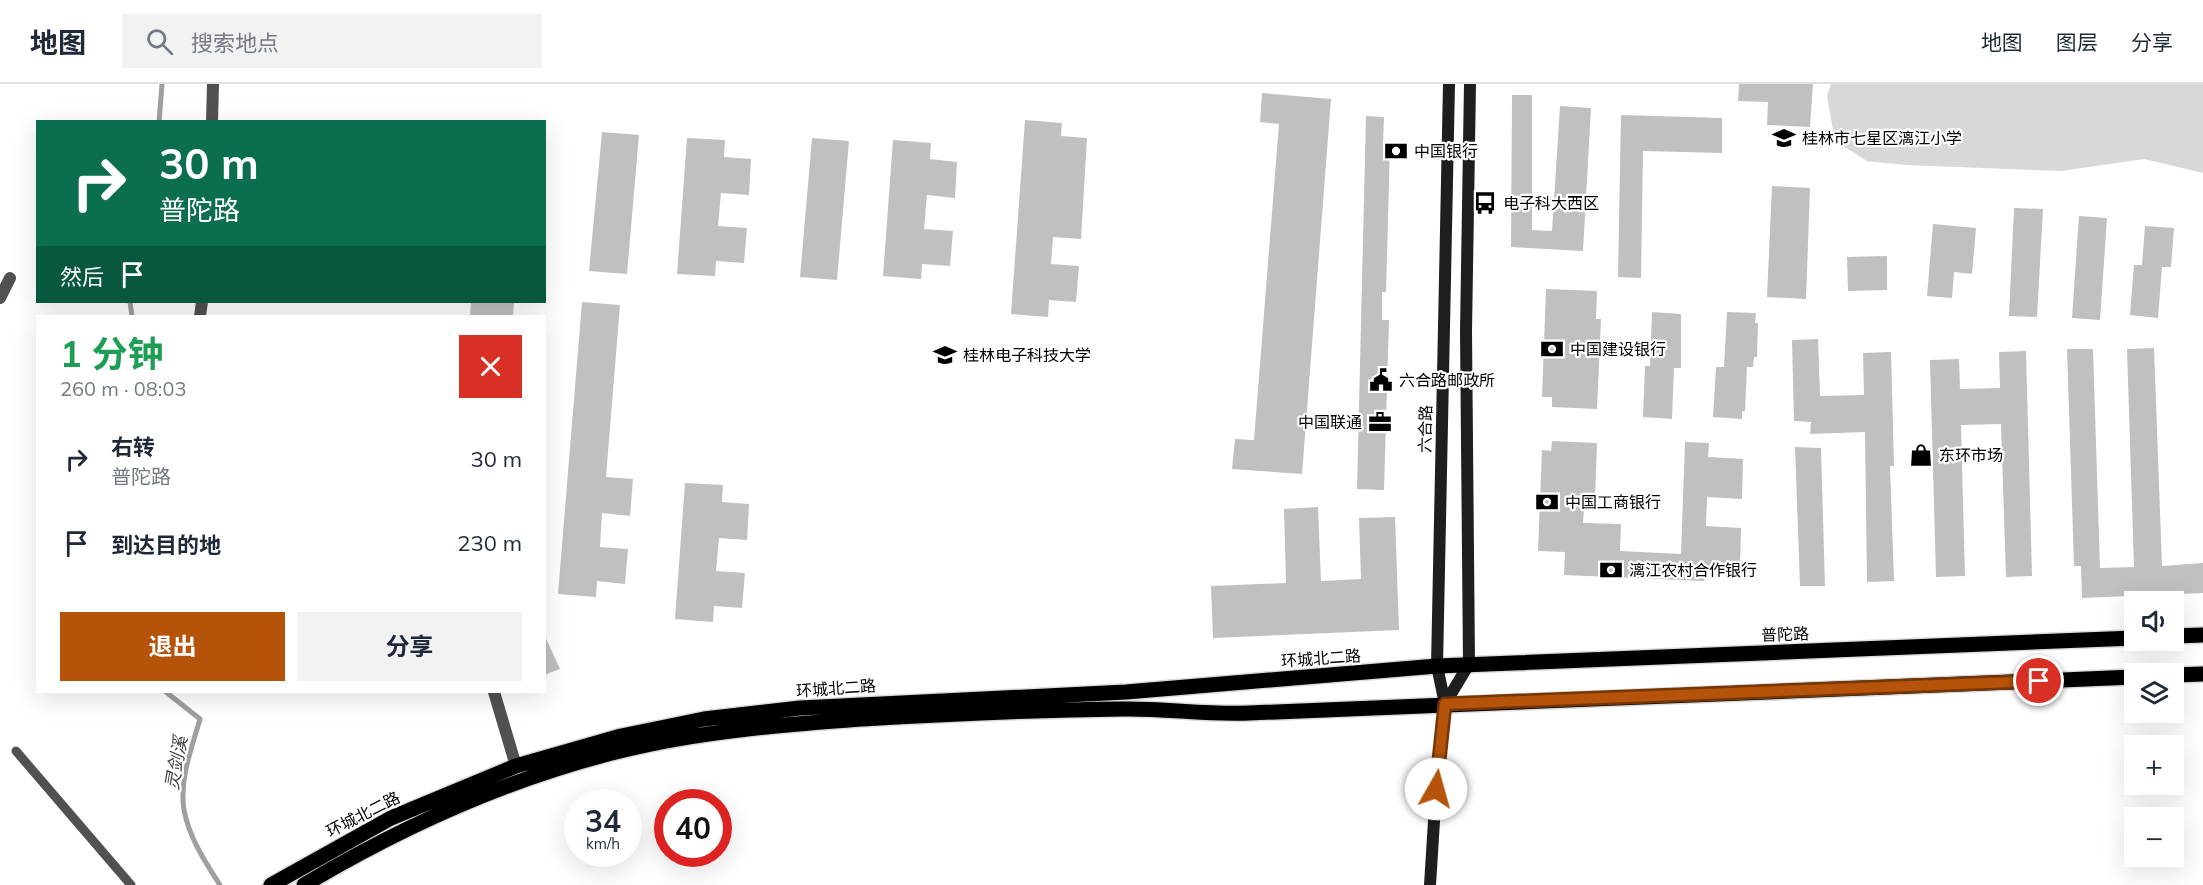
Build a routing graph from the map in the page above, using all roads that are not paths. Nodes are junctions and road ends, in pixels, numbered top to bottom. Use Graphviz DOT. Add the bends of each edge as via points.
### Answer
graph roads {
  1 [pos="213,84"];
  2 [pos="1449,84"];
  3 [pos="1470,84"];
  4 [pos="212,120"];
  5 [pos="10,278"];
  6 [pos="0,298"];
  7 [pos="2203,635"];
  8 [pos="2184,636"];
  9 [pos="2124,638"];
  10 [pos="1470,664"];
  11 [pos="1437,666"];
  12 [pos="2203,674"];
  13 [pos="2184,675"];
  14 [pos="2124,677"];
  15 [pos="494,693"];
  16 [pos="1445,704"];
  17 [pos="16,751"];
  18 [pos="516,766"];
  19 [pos="131,885"];
  20 [pos="271,885"];
  21 [pos="304,885"];
  22 [pos="1430,885"];
  1 -- 4 [label="street"];
  2 -- 11 [label="main road, 六合路"];
  3 -- 10 [label="main road" via="1466,331"];
  5 -- 6 [label="street"];
  7 -- 8 [label="main road"];
  9 -- 10 [label="main road, 普陀路"];
  10 -- 11 [label="main road, 普陀路"];
  10 -- 16 [label="main road"];
  11 -- 16 [label="main road, 六合路"];
  11 -- 18 [label="main road, 环城北二路" via="1126,692 800,708 704,719 621,736"];
  12 -- 13 [label="main road"];
  14 -- 16 [label="main road"];
  15 -- 18 [label="street"];
  16 -- 21 [label="main road, 环城北二路" via="1209,714 1125,708 1008,712 802,723 707,734 624,750 541,774 398,834"];
  16 -- 22 [label="main road"];
  17 -- 19 [label="lane"];
  18 -- 20 [label="main road, 环城北二路" via="391,818"];
}
